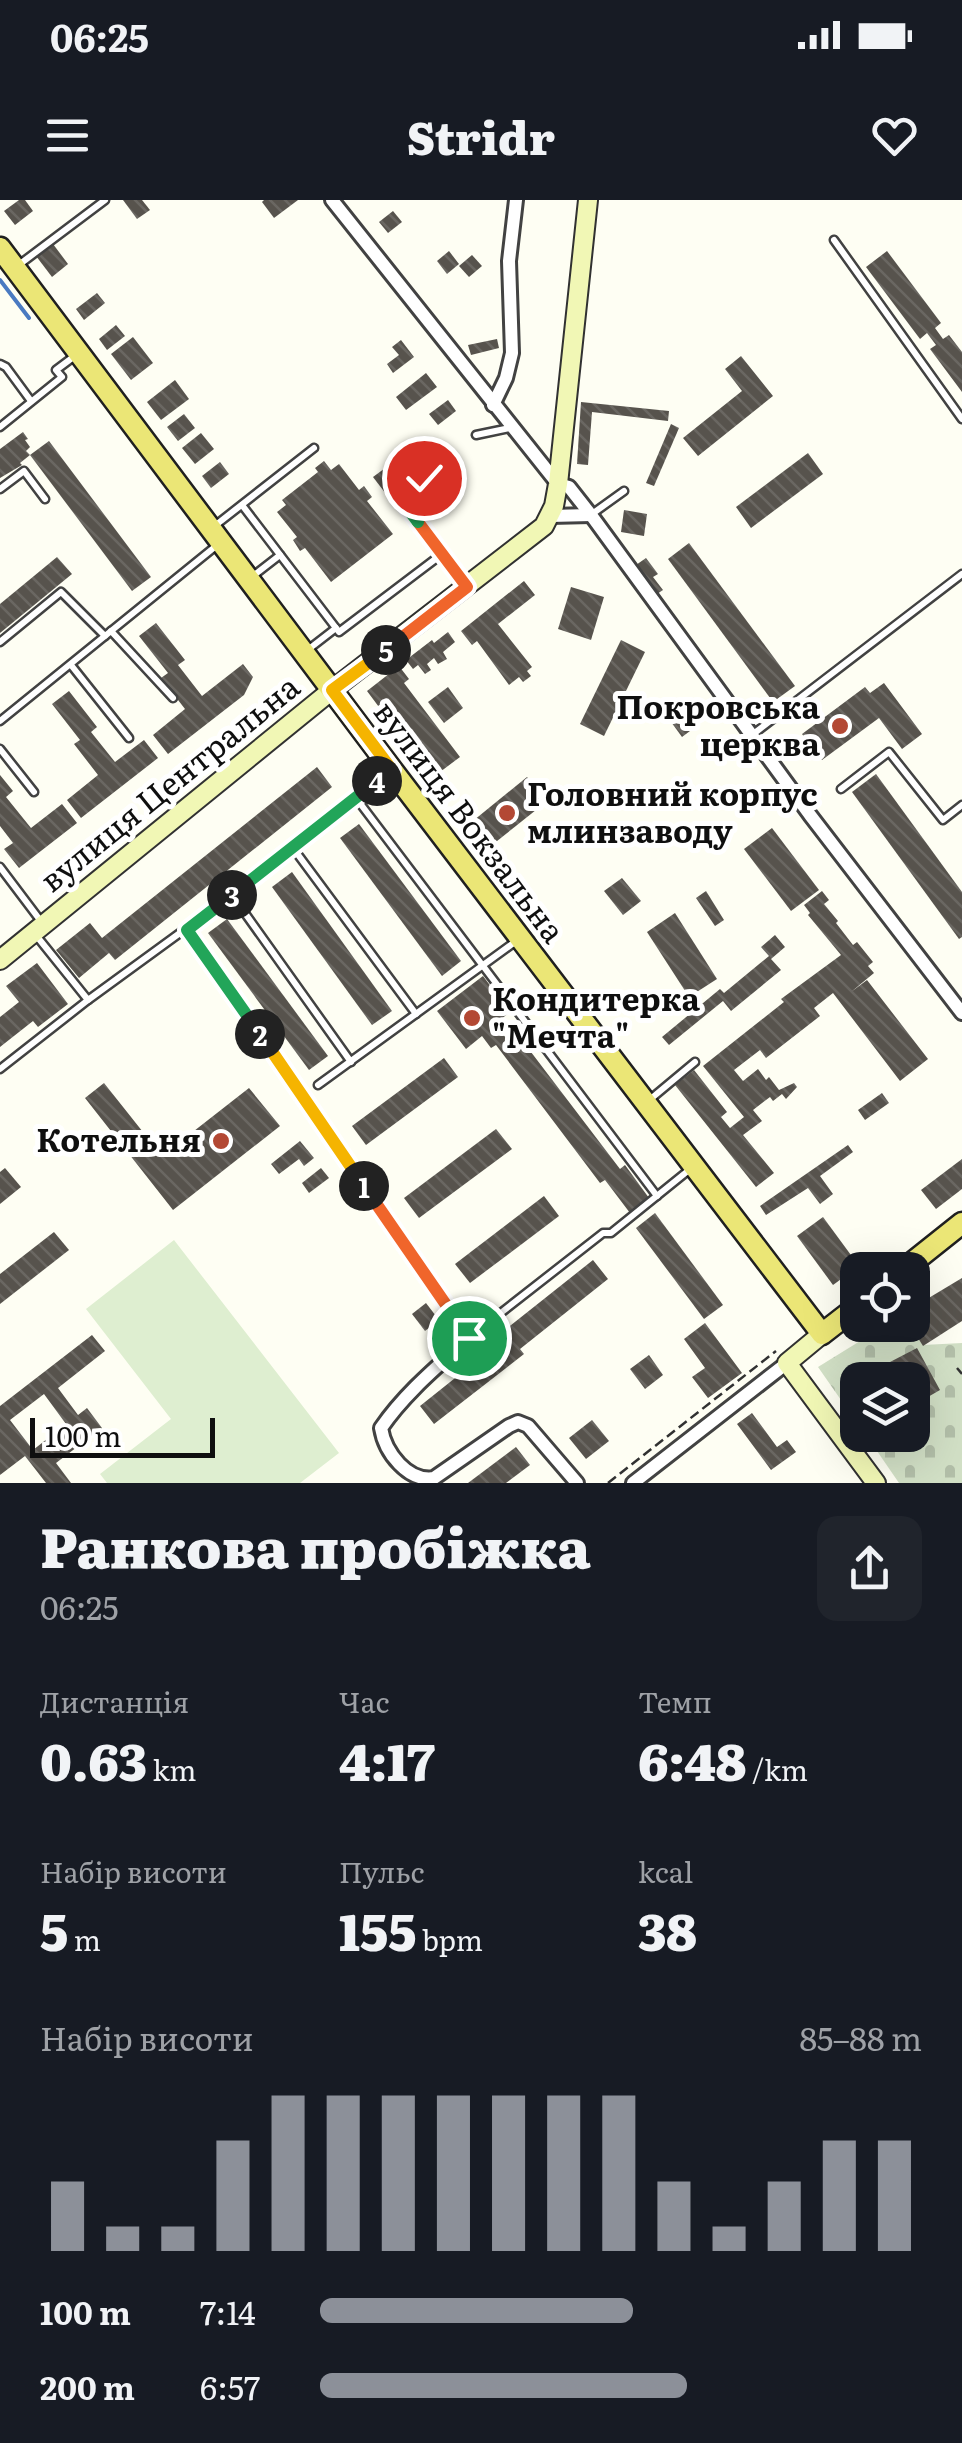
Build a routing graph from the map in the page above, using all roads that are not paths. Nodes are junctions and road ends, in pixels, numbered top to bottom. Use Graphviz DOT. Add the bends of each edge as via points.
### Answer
graph roads {
  1 [pos="106,200"];
  2 [pos="332,200"];
  3 [pos="516,200"];
  4 [pos="588,200"];
  5 [pos="834,240"];
  6 [pos="0,248"];
  7 [pos="15,268"];
  8 [pos="78,353"];
  9 [pos="0,364"];
  10 [pos="32,402"];
  11 [pos="493,405"];
  12 [pos="962,419"];
  13 [pos="0,427"];
  14 [pos="512,428"];
  15 [pos="476,435"];
  16 [pos="314,448"];
  17 [pos="424,478"];
  18 [pos="558,484"];
  19 [pos="0,490"];
  20 [pos="624,492"];
  21 [pos="45,499"];
  22 [pos="242,505"];
  23 [pos="591,515"];
  24 [pos="550,516"];
  25 [pos="216,535"];
  26 [pos="442,554"];
  27 [pos="280,555"];
  28 [pos="962,574"];
  29 [pos="249,579"];
  30 [pos="467,587"];
  31 [pos="336,628"];
  32 [pos="108,633"];
  33 [pos="0,642"];
  34 [pos="304,652"];
  35 [pos="71,665"];
  36 [pos="332,690"];
  37 [pos="174,698"];
  38 [pos="0,721"];
  39 [pos="751,735"];
  40 [pos="130,738"];
  41 [pos="0,749"];
  42 [pos="392,770"];
  43 [pos="841,789"];
  44 [pos="34,792"];
  45 [pos="356,798"];
  46 [pos="962,805"];
  47 [pos="293,848"];
  48 [pos="0,868"];
  49 [pos="232,895"];
  50 [pos="39,929"];
  51 [pos="520,938"];
  52 [pos="0,960"];
  53 [pos="482,965"];
  54 [pos="88,1000"];
  55 [pos="962,1013"];
  56 [pos="416,1014"];
  57 [pos="351,1062"];
  58 [pos="695,1062"];
  59 [pos="0,1069"];
  60 [pos="318,1085"];
  61 [pos="302,1096"];
  62 [pos="646,1103"];
  63 [pos="694,1166"];
  64 [pos="658,1196"];
  65 [pos="962,1223"];
  66 [pos="926,1252"];
  67 [pos="840,1320"];
  68 [pos="822,1334"];
  69 [pos="469,1338"];
  70 [pos="782,1356"];
  71 [pos="577,1483"];
  72 [pos="633,1483"];
  73 [pos="876,1483"];
  1 -- 7 [label="lane"];
  2 -- 11 [label="street"];
  3 -- 11 [label="street" via="509,261 512,353"];
  4 -- 18 [label="street"];
  5 -- 12 [label="lane"];
  6 -- 7 [label="main road, вулиця Вокзальна"];
  7 -- 8 [label="main road, вулиця Вокзальна"];
  8 -- 10 [label="lane"];
  8 -- 25 [label="main road, вулиця Вокзальна"];
  9 -- 10 [label="lane"];
  10 -- 13 [label="lane"];
  11 -- 14 [label="street"];
  14 -- 15 [label="lane"];
  14 -- 18 [label="street"];
  16 -- 22 [label="lane"];
  17 -- 26 [label="lane" via="399,497"];
  18 -- 23 [label="street" via="569,487"];
  18 -- 24 [label="street"];
  19 -- 21 [label="lane" via="24,471"];
  20 -- 23 [label="lane"];
  22 -- 25 [label="lane"];
  22 -- 27 [label="lane"];
  23 -- 24 [label="street"];
  23 -- 39 [label="street"];
  24 -- 30 [label="street, вулиця Центральна"];
  25 -- 29 [label="main road, вулиця Вокзальна"];
  25 -- 32 [label="lane"];
  26 -- 30 [label="lane"];
  26 -- 31 [label="lane"];
  27 -- 29 [label="lane"];
  27 -- 31 [label="lane"];
  28 -- 39 [label="lane"];
  29 -- 34 [label="main road, вулиця Вокзальна"];
  30 -- 36 [label="street, вулиця Центральна"];
  31 -- 34 [label="lane"];
  32 -- 33 [label="lane" via="61,592"];
  32 -- 35 [label="lane"];
  32 -- 37 [label="lane"];
  34 -- 36 [label="main road, вулиця Вокзальна"];
  35 -- 38 [label="lane"];
  35 -- 40 [label="lane"];
  36 -- 42 [label="main road, вулиця Вокзальна"];
  36 -- 50 [label="street, вулиця Центральна"];
  39 -- 55 [label="street"];
  41 -- 44 [label="lane"];
  42 -- 45 [label="lane"];
  42 -- 51 [label="main road, вулиця Вокзальна"];
  43 -- 46 [label="lane" via="889,752 943,820"];
  45 -- 47 [label="lane"];
  45 -- 53 [label="lane"];
  47 -- 49 [label="lane"];
  47 -- 56 [label="lane"];
  48 -- 50 [label="lane"];
  49 -- 54 [label="lane"];
  49 -- 57 [label="lane"];
  50 -- 52 [label="street, вулиця Центральна"];
  50 -- 54 [label="lane"];
  51 -- 53 [label="lane"];
  51 -- 62 [label="main road, вулиця Вокзальна"];
  53 -- 56 [label="lane"];
  53 -- 64 [label="lane"];
  54 -- 59 [label="lane"];
  56 -- 57 [label="lane"];
  57 -- 60 [label="lane"];
  58 -- 62 [label="lane"];
  61 -- 69 [label="street"];
  62 -- 63 [label="main road, вулиця Вокзальна"];
  63 -- 64 [label="lane"];
  63 -- 68 [label="main road, вулиця Вокзальна"];
  64 -- 69 [label="lane"];
  65 -- 66 [label="main road"];
  67 -- 68 [label="main road"];
  68 -- 70 [label="street"];
  69 -- 71 [label="street" via="381,1428 382,1439 409,1475 423,1480 518,1422"];
  70 -- 72 [label="street"];
  70 -- 73 [label="street"];
}
